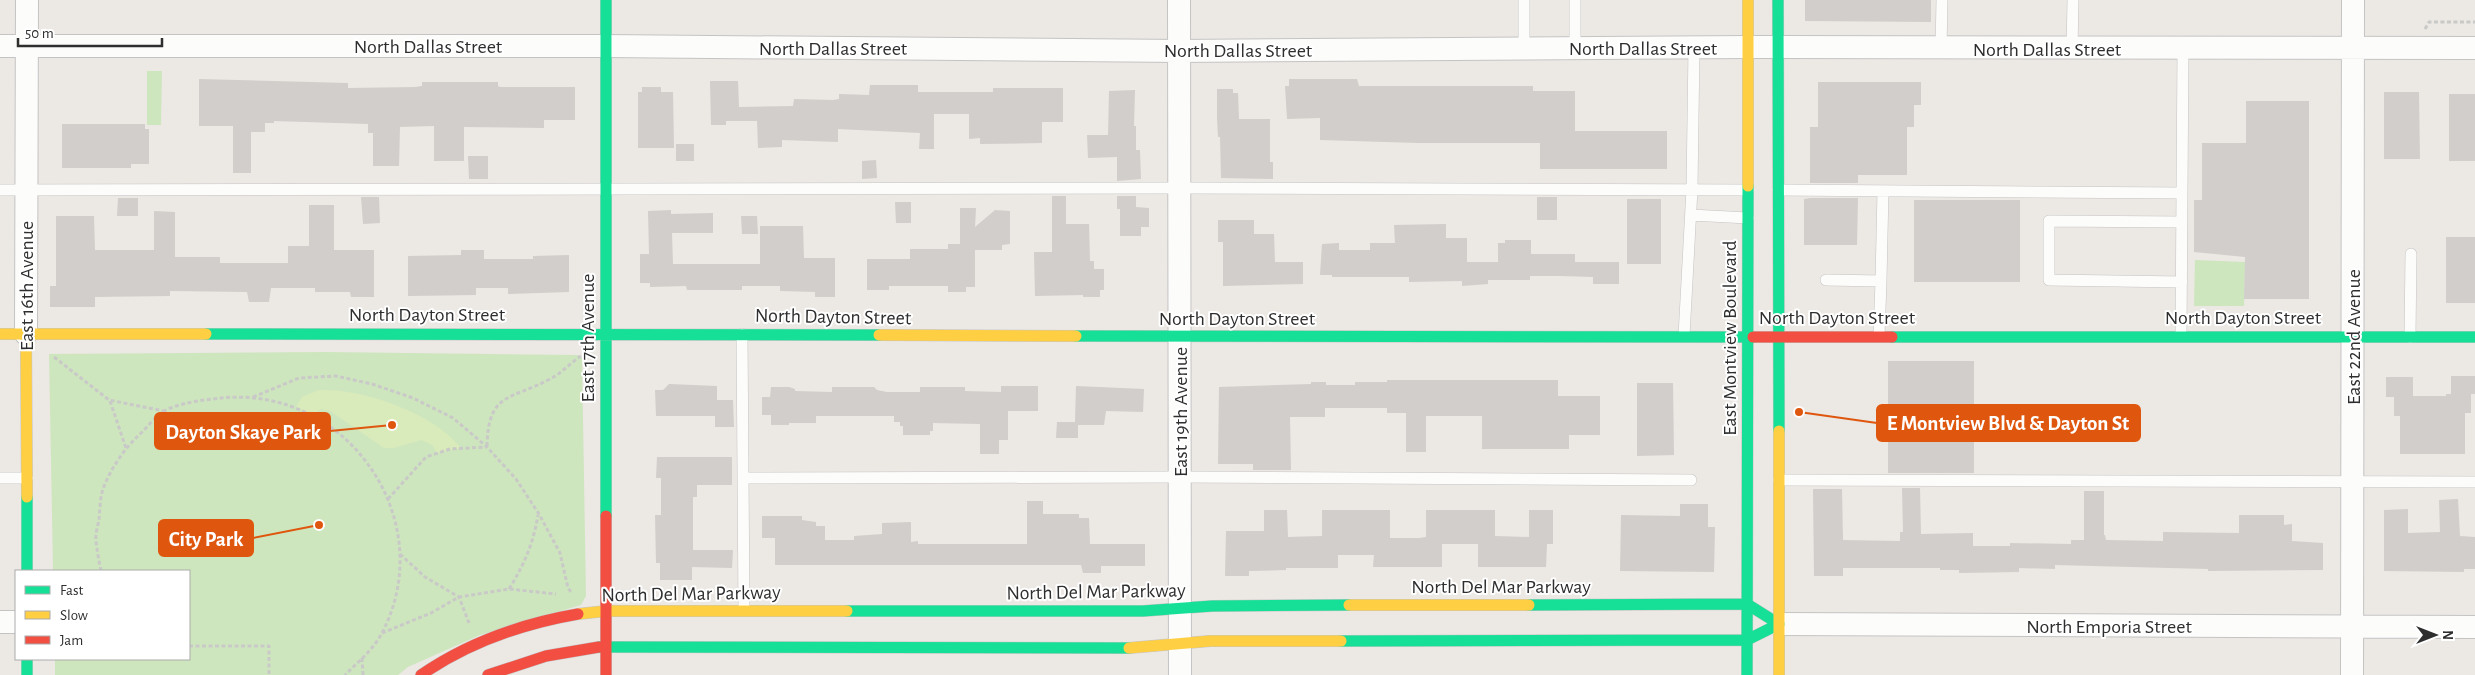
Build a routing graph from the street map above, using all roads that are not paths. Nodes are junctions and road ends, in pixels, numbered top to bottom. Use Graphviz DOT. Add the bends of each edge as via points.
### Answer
graph roads {
  1 [pos="27,0"];
  2 [pos="606,0"];
  3 [pos="1179,0"];
  4 [pos="1524,0"];
  5 [pos="1575,0"];
  6 [pos="1748,0"];
  7 [pos="1778,0"];
  8 [pos="1942,0"];
  9 [pos="2073,0"];
  10 [pos="2354,0"];
  11 [pos="0,46"];
  12 [pos="27,46"];
  13 [pos="605,46"];
  14 [pos="1748,47"];
  15 [pos="1575,48"];
  16 [pos="1694,48"];
  17 [pos="2354,48"];
  18 [pos="2475,48"];
  19 [pos="1524,49"];
  20 [pos="1777,49"];
  21 [pos="1941,49"];
  22 [pos="2072,49"];
  23 [pos="2183,49"];
  24 [pos="1180,51"];
  25 [pos="1180,188"];
  26 [pos="605,189"];
  27 [pos="1692,189"];
  28 [pos="0,190"];
  29 [pos="26,190"];
  30 [pos="1748,190"];
  31 [pos="1778,190"];
  32 [pos="1883,191"];
  33 [pos="2182,193"];
  34 [pos="1691,216"];
  35 [pos="1748,218"];
  36 [pos="2182,222"];
  37 [pos="2411,254"];
  38 [pos="1826,280"];
  39 [pos="1880,281"];
  40 [pos="2182,282"];
  41 [pos="605,333"];
  42 [pos="0,334"];
  43 [pos="26,334"];
  44 [pos="742,334"];
  45 [pos="1684,336"];
  46 [pos="1749,336"];
  47 [pos="1779,336"];
  48 [pos="1879,336"];
  49 [pos="2181,336"];
  50 [pos="2352,337"];
  51 [pos="2410,337"];
  52 [pos="2475,337"];
  53 [pos="1180,338"];
  54 [pos="1180,477"];
  55 [pos="0,478"];
  56 [pos="27,478"];
  57 [pos="745,478"];
  58 [pos="1691,480"];
  59 [pos="1779,480"];
  60 [pos="2352,482"];
  61 [pos="2475,482"];
  62 [pos="27,570"];
  63 [pos="1747,604"];
  64 [pos="1180,609"];
  65 [pos="744,610"];
  66 [pos="606,612"];
  67 [pos="0,622"];
  68 [pos="15,622"];
  69 [pos="1779,624"];
  70 [pos="2352,627"];
  71 [pos="2475,627"];
  72 [pos="1747,640"];
  73 [pos="1180,645"];
  74 [pos="606,646"];
  75 [pos="27,660"];
  76 [pos="27,675"];
  77 [pos="421,675"];
  78 [pos="488,675"];
  79 [pos="606,675"];
  80 [pos="1180,675"];
  81 [pos="1747,675"];
  82 [pos="1779,675"];
  83 [pos="2352,675"];
  1 -- 12 [label="street, East 16th Avenue"];
  2 -- 13 [label="street, East 17th Avenue"];
  3 -- 24 [label="street, East 19th Avenue"];
  4 -- 19 [label="lane"];
  5 -- 15 [label="lane"];
  6 -- 14 [label="street, East Montview Boulevard"];
  7 -- 20 [label="street"];
  8 -- 21 [label="lane"];
  9 -- 22 [label="lane"];
  10 -- 17 [label="street, East 22nd Avenue"];
  11 -- 12 [label="street, North Dallas Street"];
  12 -- 13 [label="street, North Dallas Street"];
  12 -- 29 [label="street, East 16th Avenue"];
  13 -- 24 [label="street, North Dallas Street"];
  13 -- 26 [label="street, East 17th Avenue"];
  14 -- 16 [label="street, North Dallas Street"];
  14 -- 20 [label="street, North Dallas Street"];
  14 -- 30 [label="street, East Montview Boulevard"];
  15 -- 16 [label="street, North Dallas Street"];
  15 -- 19 [label="street, North Dallas Street"];
  16 -- 27 [label="lane"];
  17 -- 18 [label="street, North Dallas Street"];
  17 -- 23 [label="street, North Dallas Street"];
  17 -- 50 [label="street, East 22nd Avenue"];
  19 -- 24 [label="street, North Dallas Street"];
  20 -- 21 [label="street, North Dallas Street"];
  20 -- 31 [label="street"];
  21 -- 22 [label="street, North Dallas Street"];
  22 -- 23 [label="street, North Dallas Street"];
  23 -- 33 [label="lane"];
  24 -- 25 [label="street, East 19th Avenue"];
  25 -- 26 [label="lane"];
  25 -- 27 [label="lane"];
  25 -- 53 [label="street, East 19th Avenue"];
  26 -- 29 [label="lane"];
  26 -- 41 [label="street, East 17th Avenue"];
  27 -- 30 [label="lane"];
  27 -- 34 [label="lane"];
  28 -- 29 [label="lane"];
  29 -- 43 [label="street, East 16th Avenue"];
  30 -- 35 [label="street, East Montview Boulevard"];
  31 -- 32 [label="lane"];
  31 -- 47 [label="street"];
  32 -- 33 [label="lane"];
  32 -- 39 [label="lane"];
  33 -- 36 [label="lane"];
  34 -- 35 [label="lane"];
  34 -- 45 [label="lane"];
  35 -- 46 [label="street, East Montview Boulevard"];
  36 -- 40 [label="lane"];
  36 -- 40 [label="lane" via="2049,221 2049,280"];
  37 -- 51 [label="lane"];
  38 -- 39 [label="lane"];
  39 -- 48 [label="lane"];
  40 -- 49 [label="lane"];
  41 -- 43 [label="street, North Dayton Street"];
  41 -- 44 [label="street, North Dayton Street"];
  41 -- 66 [label="street, East 17th Avenue"];
  42 -- 43 [label="street, North Dayton Street"];
  43 -- 56 [label="street, East 16th Avenue"];
  44 -- 53 [label="street, North Dayton Street"];
  44 -- 57 [label="lane"];
  45 -- 46 [label="street, North Dayton Street"];
  45 -- 53 [label="street, North Dayton Street"];
  46 -- 47 [label="street, North Dayton Street"];
  46 -- 63 [label="street, East Montview Boulevard"];
  47 -- 48 [label="street, North Dayton Street"];
  47 -- 59 [label="street"];
  48 -- 49 [label="street, North Dayton Street"];
  49 -- 50 [label="street, North Dayton Street"];
  50 -- 51 [label="street, North Dayton Street"];
  50 -- 60 [label="street, East 22nd Avenue"];
  51 -- 52 [label="street, North Dayton Street"];
  53 -- 54 [label="street, East 19th Avenue"];
  54 -- 57 [label="lane"];
  54 -- 58 [label="lane"];
  54 -- 64 [label="street, East 19th Avenue"];
  55 -- 56 [label="lane"];
  56 -- 62 [label="street, East 16th Avenue"];
  57 -- 65 [label="lane"];
  59 -- 60 [label="lane"];
  59 -- 69 [label="street"];
  60 -- 61 [label="lane"];
  60 -- 70 [label="street, East 22nd Avenue"];
  63 -- 64 [label="street, North Del Mar Parkway" via="1212,606"];
  63 -- 69 [label="street"];
  63 -- 72 [label="street, East Montview Boulevard"];
  64 -- 65 [label="street, North Del Mar Parkway" via="1143,612"];
  64 -- 73 [label="street, East 19th Avenue"];
  65 -- 66 [label="street, North Del Mar Parkway"];
  66 -- 74 [label="street, East 17th Avenue"];
  66 -- 77 [label="street, North Del Mar Parkway" via="584,613 532,624 476,642 462,647"];
  67 -- 68 [label="street"];
  69 -- 70 [label="street, North Emporia Street"];
  69 -- 72 [label="street, North Emporia Street"];
  69 -- 82 [label="street"];
  70 -- 71 [label="street, North Emporia Street"];
  70 -- 83 [label="street, East 22nd Avenue"];
  72 -- 73 [label="street" via="1210,641"];
  72 -- 81 [label="street, East Montview Boulevard"];
  73 -- 74 [label="street" via="1146,648"];
  73 -- 80 [label="street, East 19th Avenue"];
  74 -- 78 [label="street" via="544,654"];
  74 -- 79 [label="street, East 17th Avenue"];
  75 -- 76 [label="street"];
}
